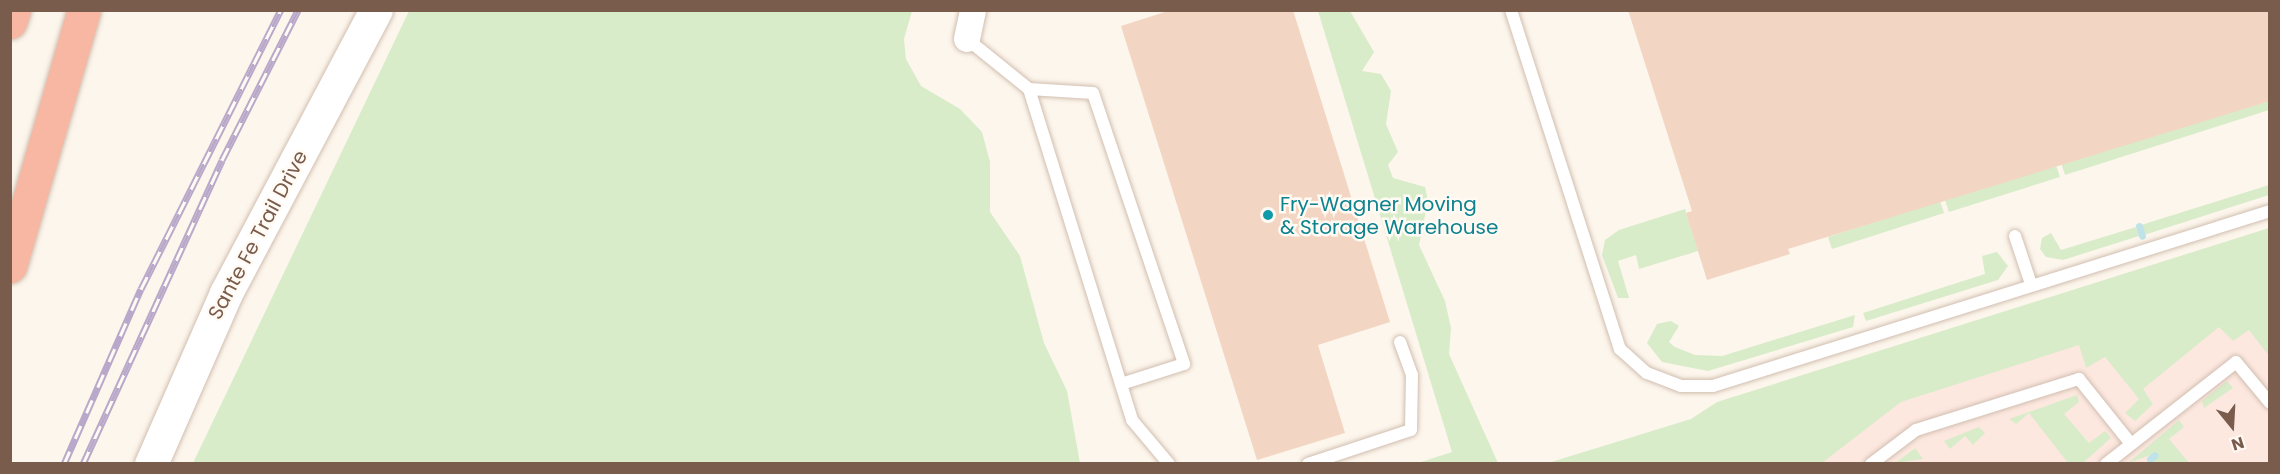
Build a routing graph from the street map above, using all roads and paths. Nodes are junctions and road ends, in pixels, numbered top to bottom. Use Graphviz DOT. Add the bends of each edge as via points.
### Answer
graph roads {
  1 [pos="14,10"];
  2 [pos="84,10"];
  3 [pos="376,10"];
  4 [pos="973,10"];
  5 [pos="1511,10"];
  6 [pos="10,22"];
  7 [pos="967,39"];
  8 [pos="1029,89"];
  9 [pos="2270,211"];
  10 [pos="2015,236"];
  11 [pos="10,266"];
  12 [pos="2031,284"];
  13 [pos="1400,342"];
  14 [pos="1121,384"];
  15 [pos="2270,403"];
  16 [pos="2131,444"];
  17 [pos="2111,462"];
  18 [pos="151,464"];
  19 [pos="1169,464"];
  20 [pos="1308,464"];
  21 [pos="1871,464"];
  1 -- 6 [label="highway"];
  2 -- 11 [label="highway"];
  3 -- 18 [label="main road, Sante Fe Trail Drive" via="226,293"];
  4 -- 7 [label="street"];
  5 -- 12 [label="lane" via="1620,349 1647,373 1682,386 1713,386"];
  7 -- 8 [label="lane"];
  8 -- 14 [label="lane"];
  8 -- 14 [label="lane" via="1093,93 1184,364"];
  9 -- 12 [label="lane"];
  10 -- 12 [label="lane"];
  13 -- 20 [label="lane" via="1412,375 1411,430"];
  14 -- 19 [label="lane" via="1132,420"];
  15 -- 16 [label="lane" via="2236,362"];
  16 -- 17 [label="lane"];
  16 -- 21 [label="lane" via="2079,379 1916,430"];
}
